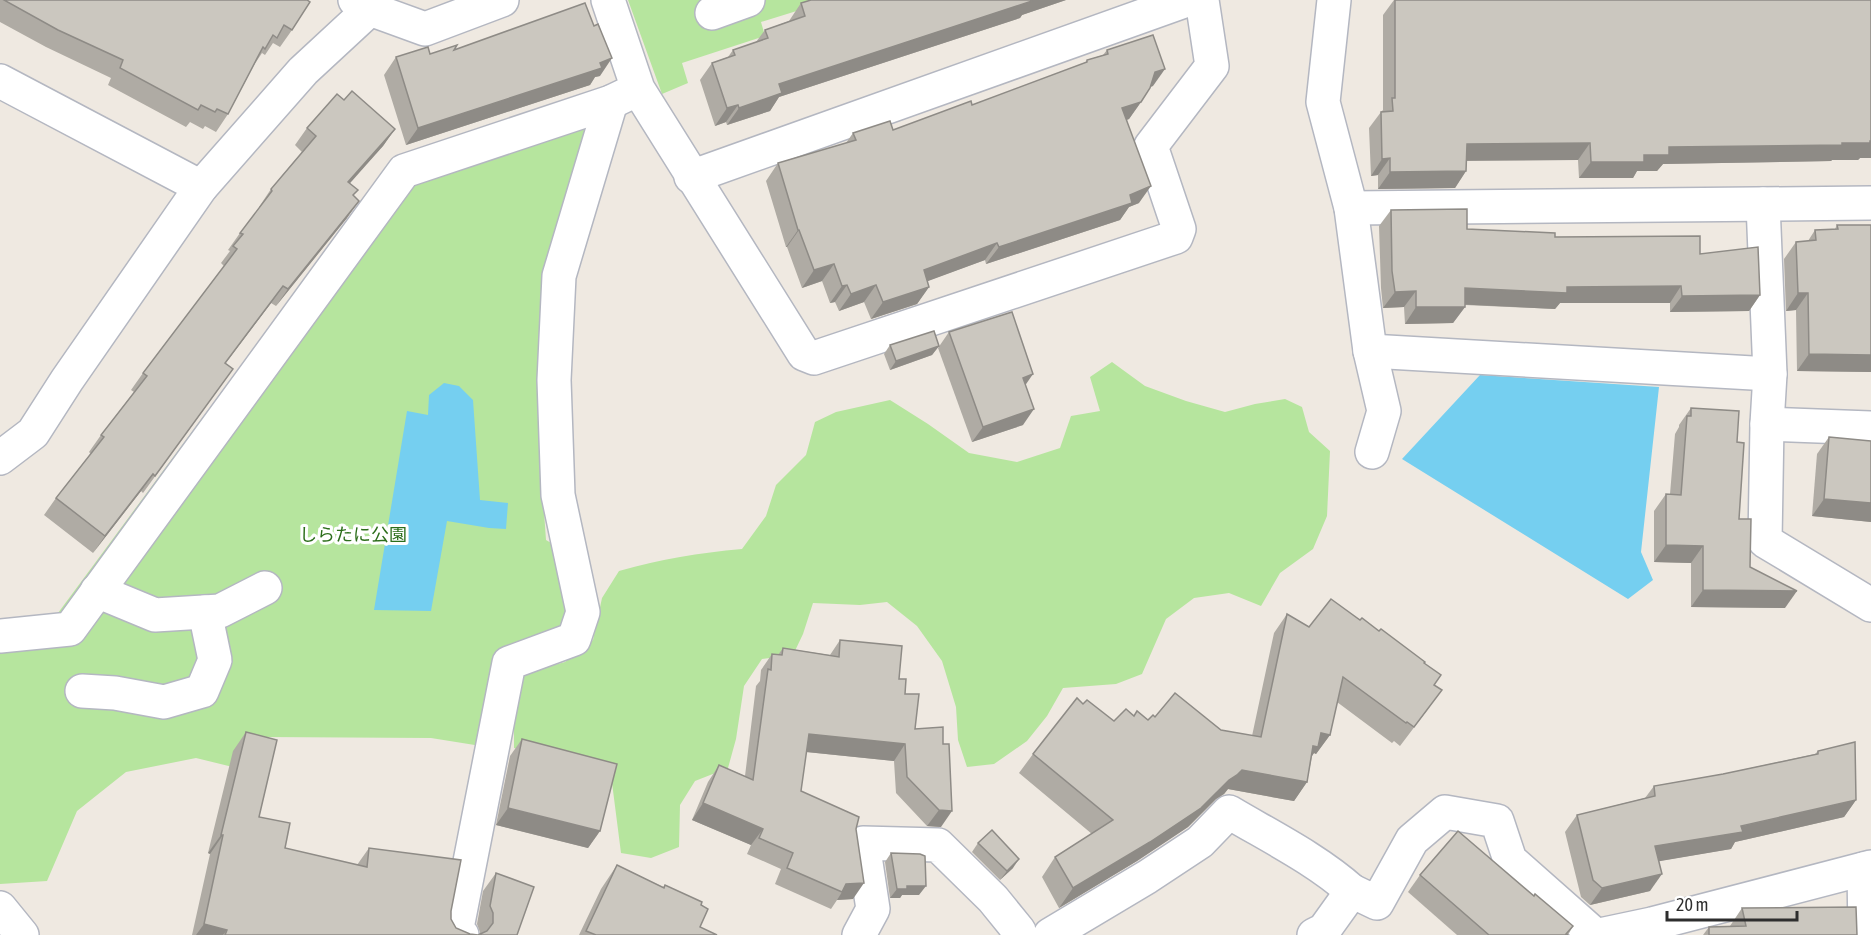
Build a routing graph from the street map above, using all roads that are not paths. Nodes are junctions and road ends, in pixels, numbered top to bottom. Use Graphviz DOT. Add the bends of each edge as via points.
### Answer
graph roads {
  1 [pos="502,0"];
  2 [pos="608,0"];
  3 [pos="748,0"];
  4 [pos="1187,0"];
  5 [pos="1202,0"];
  6 [pos="1335,0"];
  7 [pos="362,4"];
  8 [pos="712,13"];
  9 [pos="0,81"];
  10 [pos="624,96"];
  11 [pos="691,177"];
  12 [pos="201,187"];
  13 [pos="1871,203"];
  14 [pos="1763,204"];
  15 [pos="1351,208"];
  16 [pos="1370,351"];
  17 [pos="1770,374"];
  18 [pos="1767,424"];
  19 [pos="1871,428"];
  20 [pos="1372,452"];
  21 [pos="0,458"];
  22 [pos="265,588"];
  23 [pos="97,591"];
  24 [pos="1871,605"];
  25 [pos="205,612"];
  26 [pos="0,636"];
  27 [pos="82,691"];
  28 [pos="1868,868"];
  29 [pos="1352,891"];
  30 [pos="0,908"];
  31 [pos="1652,930"];
  32 [pos="1028,934"];
  33 [pos="22,935"];
  34 [pos="462,935"];
  35 [pos="859,935"];
  36 [pos="1314,935"];
  37 [pos="1595,935"];
  38 [pos="1600,935"];
  39 [pos="1866,935"];
  1 -- 7 [label="street" via="425,29"];
  2 -- 10 [label="street" via="632,40"];
  3 -- 8 [label="street"];
  4 -- 11 [label="street"];
  5 -- 11 [label="street" via="1212,66 1151,146 1179,229 1176,237 814,358 804,354"];
  6 -- 15 [label="street" via="1323,102"];
  7 -- 12 [label="street"];
  9 -- 12 [label="street"];
  10 -- 11 [label="street"];
  10 -- 23 [label="street" via="404,171"];
  10 -- 34 [label="street" via="559,276 554,380 558,495 582,612 574,639 509,663 456,933"];
  12 -- 21 [label="street" via="33,433"];
  13 -- 14 [label="street"];
  14 -- 15 [label="street"];
  14 -- 17 [label="street"];
  15 -- 16 [label="street"];
  16 -- 17 [label="street"];
  16 -- 20 [label="street" via="1384,411"];
  17 -- 18 [label="street"];
  18 -- 19 [label="street"];
  18 -- 24 [label="street" via="1765,541"];
  22 -- 25 [label="street" via="220,611"];
  23 -- 25 [label="street" via="155,615"];
  23 -- 26 [label="street" via="69,629"];
  25 -- 27 [label="street" via="215,660 202,691 164,702"];
  28 -- 31 [label="street"];
  28 -- 39 [label="street"];
  29 -- 32 [label="street" via="1335,875 1229,812 1200,842 1147,877"];
  29 -- 36 [label="street" via="1324,930"];
  29 -- 37 [label="street" via="1377,903 1412,840 1445,812 1497,821 1510,860"];
  30 -- 33 [label="street"];
  31 -- 38 [label="street"];
  32 -- 35 [label="street" via="938,845 863,843 873,909"];
}
